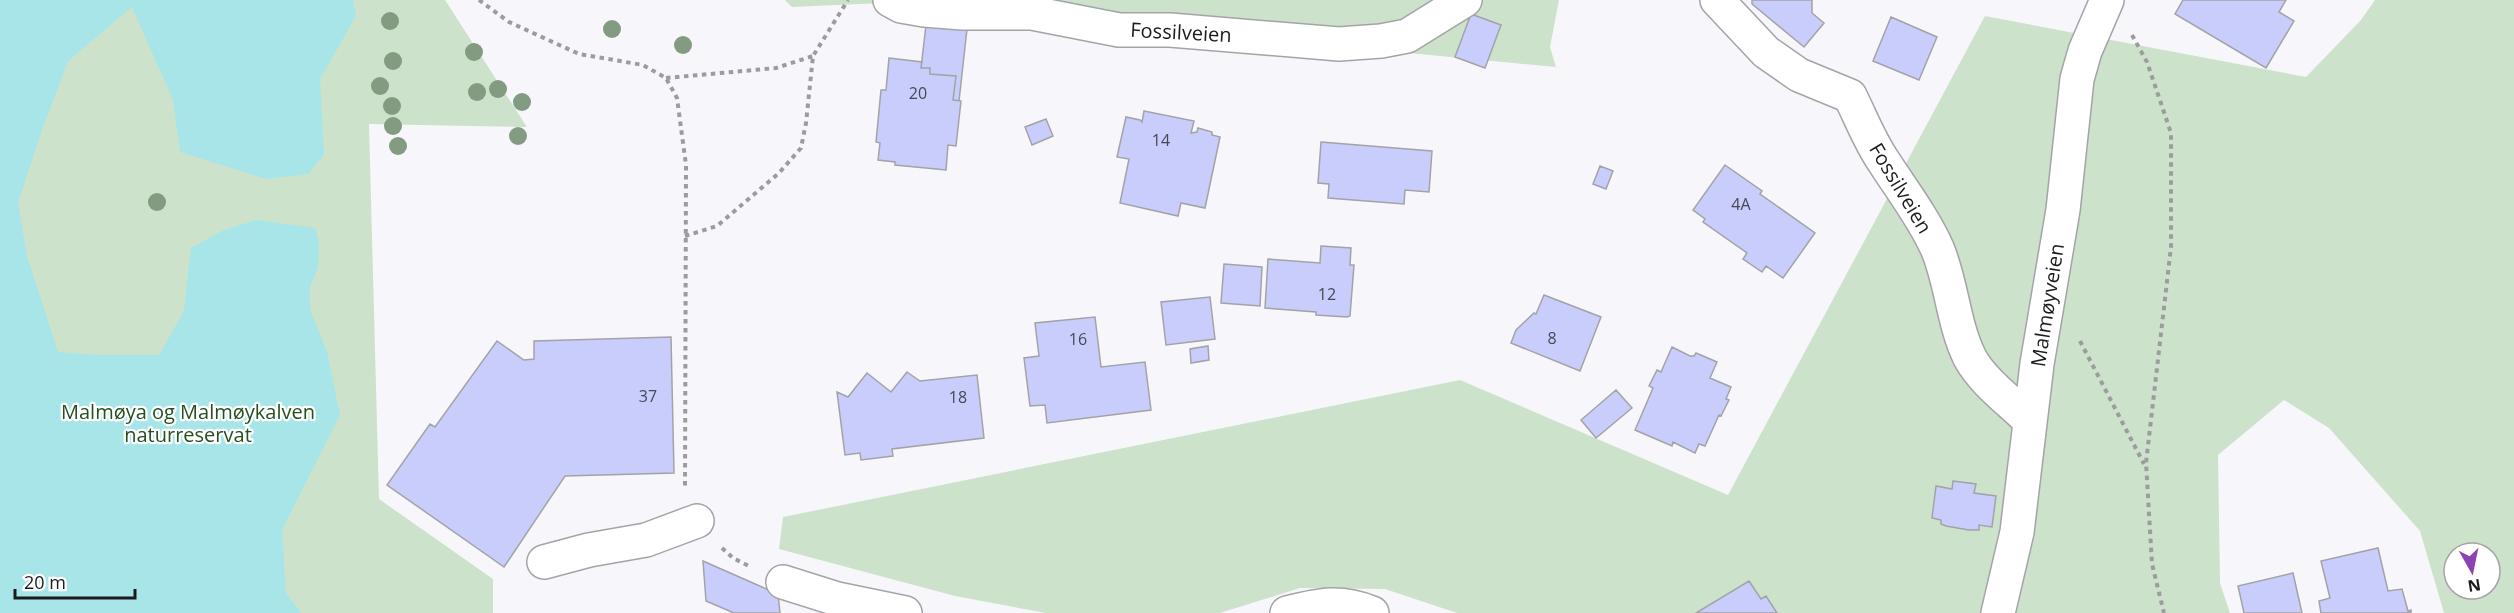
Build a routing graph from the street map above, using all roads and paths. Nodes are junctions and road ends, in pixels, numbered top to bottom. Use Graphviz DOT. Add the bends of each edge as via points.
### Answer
graph roads {
  1 [pos="479,0"];
  2 [pos="848,0"];
  3 [pos="890,0"];
  4 [pos="1465,0"];
  5 [pos="1717,0"];
  6 [pos="2107,0"];
  7 [pos="2130,31"];
  8 [pos="813,56"];
  9 [pos="666,78"];
  10 [pos="685,236"];
  11 [pos="2077,335"];
  12 [pos="2030,421"];
  13 [pos="2146,467"];
  14 [pos="697,521"];
  15 [pos="544,562"];
  16 [pos="783,582"];
  17 [pos="905,613"];
  18 [pos="1287,613"];
  19 [pos="1372,613"];
  20 [pos="1998,613"];
  21 [pos="2164,613"];
  1 -- 9 [label="path" via="509,22 590,57 643,66"];
  2 -- 8 [label="path"];
  3 -- 4 [label="street, Fossilveien" via="924,10 1032,13 1119,30 1170,30 1339,44 1407,36"];
  5 -- 12 [label="street, Fossilveien" via="1766,52 1799,75 1851,96 1882,160 1937,249 1970,357"];
  6 -- 12 [label="street, Malmøyveien" via="2077,79"];
  7 -- 13 [label="path" via="2147,62 2171,133 2171,248"];
  8 -- 9 [label="path" via="776,68"];
  8 -- 10 [label="path" via="801,148 779,173 717,226"];
  9 -- 10 [label="path" via="677,98 686,165"];
  10 -- 14 [label="path" via="685,489"];
  11 -- 13 [label="path"];
  12 -- 20 [label="street, Malmøyveien" via="2016,532"];
  13 -- 21 [label="path" via="2152,564"];
  14 -- 15 [label="street" via="646,540"];
  14 -- 16 [label="path" via="708,537 733,558"];
  16 -- 17 [label="street" via="837,599"];
  18 -- 19 [label="street" via="1323,604 1352,605"];
}
